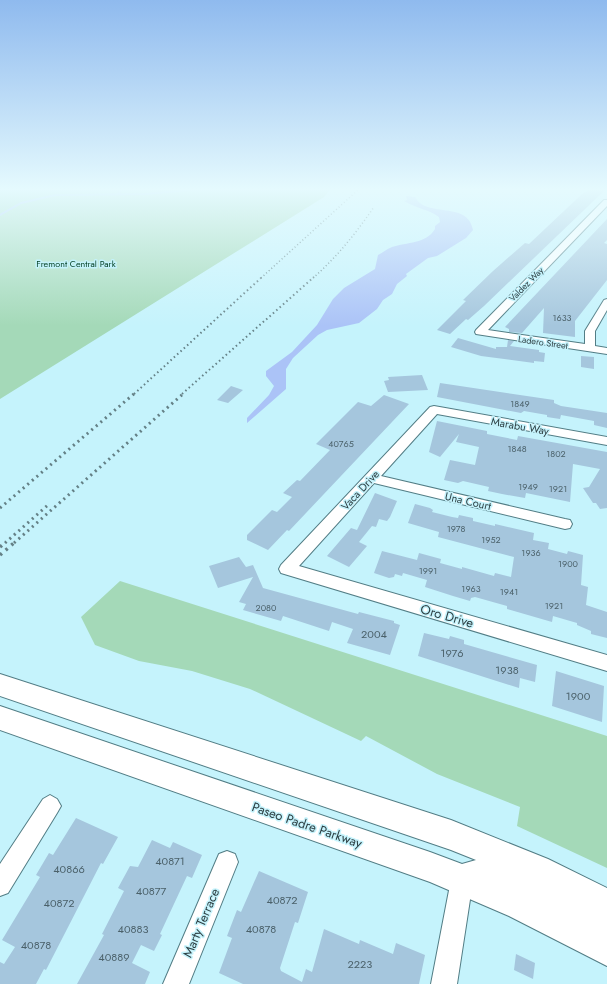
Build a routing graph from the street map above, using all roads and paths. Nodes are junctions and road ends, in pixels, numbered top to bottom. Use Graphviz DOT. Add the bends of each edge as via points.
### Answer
graph roads {
  1 [pos="576,234"];
  2 [pos="605,307"];
  3 [pos="480,332"];
  4 [pos="590,348"];
  5 [pos="607,351"];
  6 [pos="434,410"];
  7 [pos="607,441"];
  8 [pos="371,478"];
  9 [pos="565,524"];
  10 [pos="287,569"];
  11 [pos="607,662"];
  12 [pos="0,685"];
  13 [pos="0,718"];
  14 [pos="50,806"];
  15 [pos="227,862"];
  16 [pos="462,880"];
  17 [pos="0,885"];
  18 [pos="607,905"];
  19 [pos="607,915"];
  20 [pos="607,949"];
  21 [pos="176,984"];
  22 [pos="444,984"];
  1 -- 3 [label="street, Valdez Way"];
  2 -- 4 [label="street" via="590,331"];
  3 -- 4 [label="street, Ladero Street"];
  4 -- 5 [label="street, Ladero Street"];
  6 -- 7 [label="street, Marabu Way"];
  6 -- 8 [label="street, Vaca Drive"];
  8 -- 9 [label="street, Una Court"];
  8 -- 10 [label="street, Vaca Drive"];
  10 -- 11 [label="street, Oro Drive"];
  12 -- 18 [label="main road" via="451,836 537,870"];
  13 -- 16 [label="main road, Paseo Padre Parkway"];
  14 -- 17 [label="street"];
  15 -- 21 [label="street, Marty Terrace"];
  16 -- 19 [label="main road" via="486,873 505,875"];
  16 -- 20 [label="main road, Paseo Padre Parkway" via="540,914"];
  16 -- 22 [label="street"];
}
